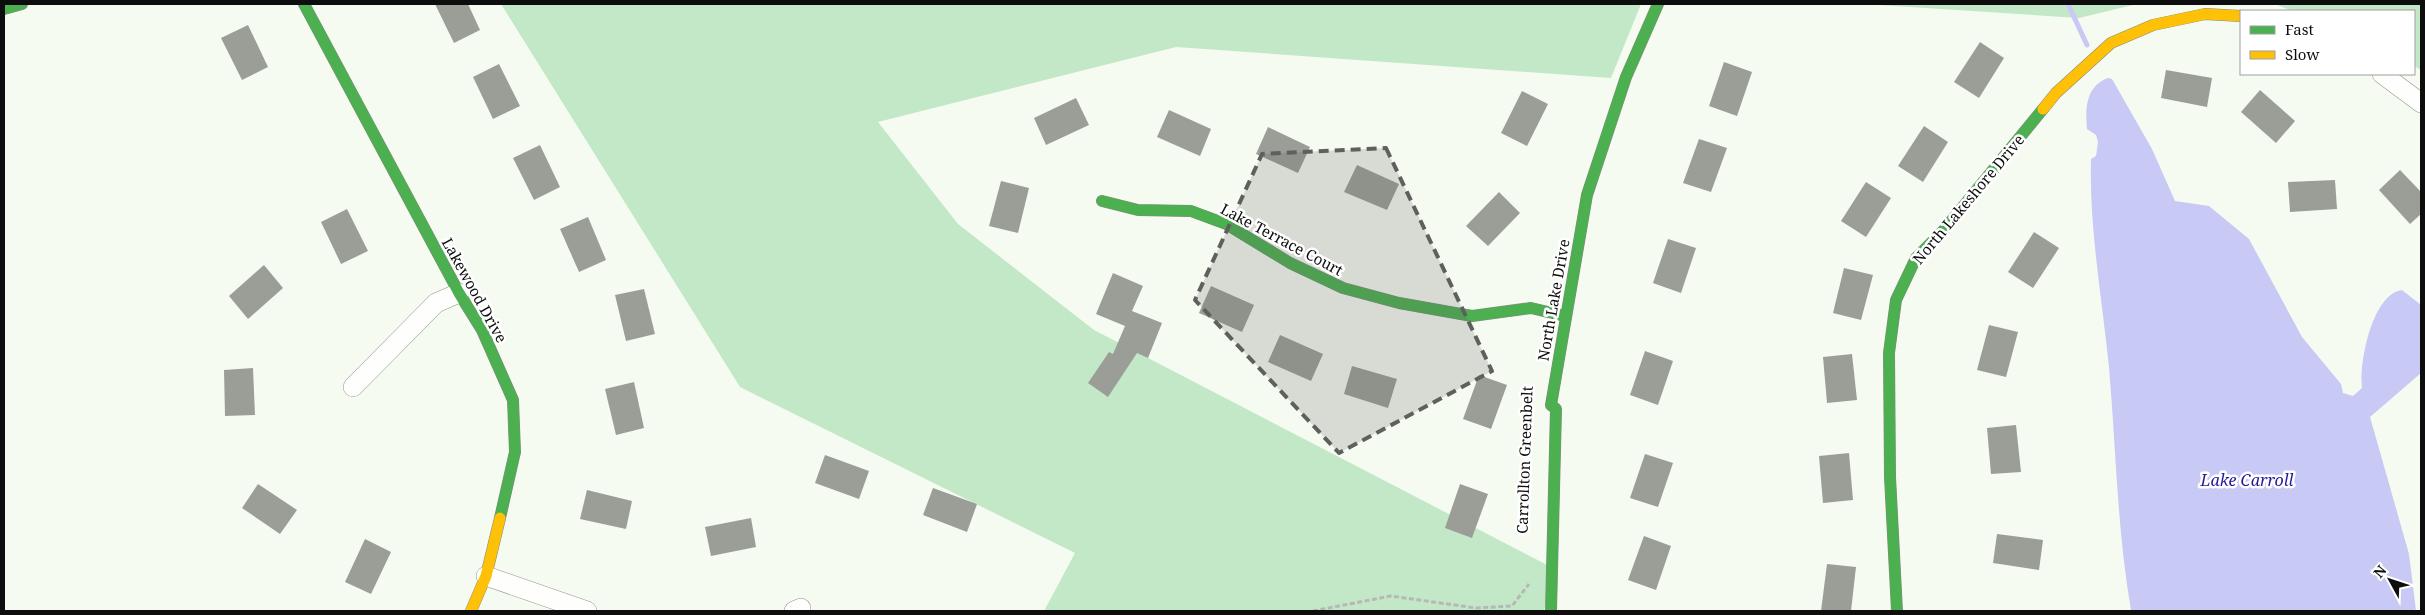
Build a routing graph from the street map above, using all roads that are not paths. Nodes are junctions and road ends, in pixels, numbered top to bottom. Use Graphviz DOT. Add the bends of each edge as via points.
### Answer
graph roads {
  1 [pos="22,4"];
  2 [pos="304,4"];
  3 [pos="1658,4"];
  4 [pos="4,10"];
  5 [pos="2240,16"];
  6 [pos="2383,75"];
  7 [pos="2421,103"];
  8 [pos="1102,201"];
  9 [pos="459,293"];
  10 [pos="1565,316"];
  11 [pos="353,387"];
  12 [pos="486,576"];
  13 [pos="471,611"];
  14 [pos="587,611"];
  15 [pos="1551,611"];
  16 [pos="1897,611"];
  1 -- 4 [label="main road"];
  2 -- 9 [label="main road, Lakewood Drive"];
  3 -- 10 [label="main road, North Lake Drive" via="1626,77 1587,195"];
  5 -- 16 [label="main road, North Lakeshore Drive" via="2204,14 2153,25 2112,43 2056,92 1943,231 1916,258 1896,300 1888,353"];
  6 -- 7 [label="street"];
  8 -- 10 [label="main road, Lake Terrace Court" via="1138,210 1191,211 1226,224 1290,263 1344,288 1399,303 1472,316 1530,308"];
  9 -- 11 [label="street" via="436,304"];
  9 -- 12 [label="main road, Lakewood Drive" via="482,330 513,400 515,452"];
  10 -- 15 [label="main road, North Lake Drive" via="1551,406 1556,410"];
  12 -- 13 [label="main road, Lakewood Drive"];
  12 -- 14 [label="street"];
}
